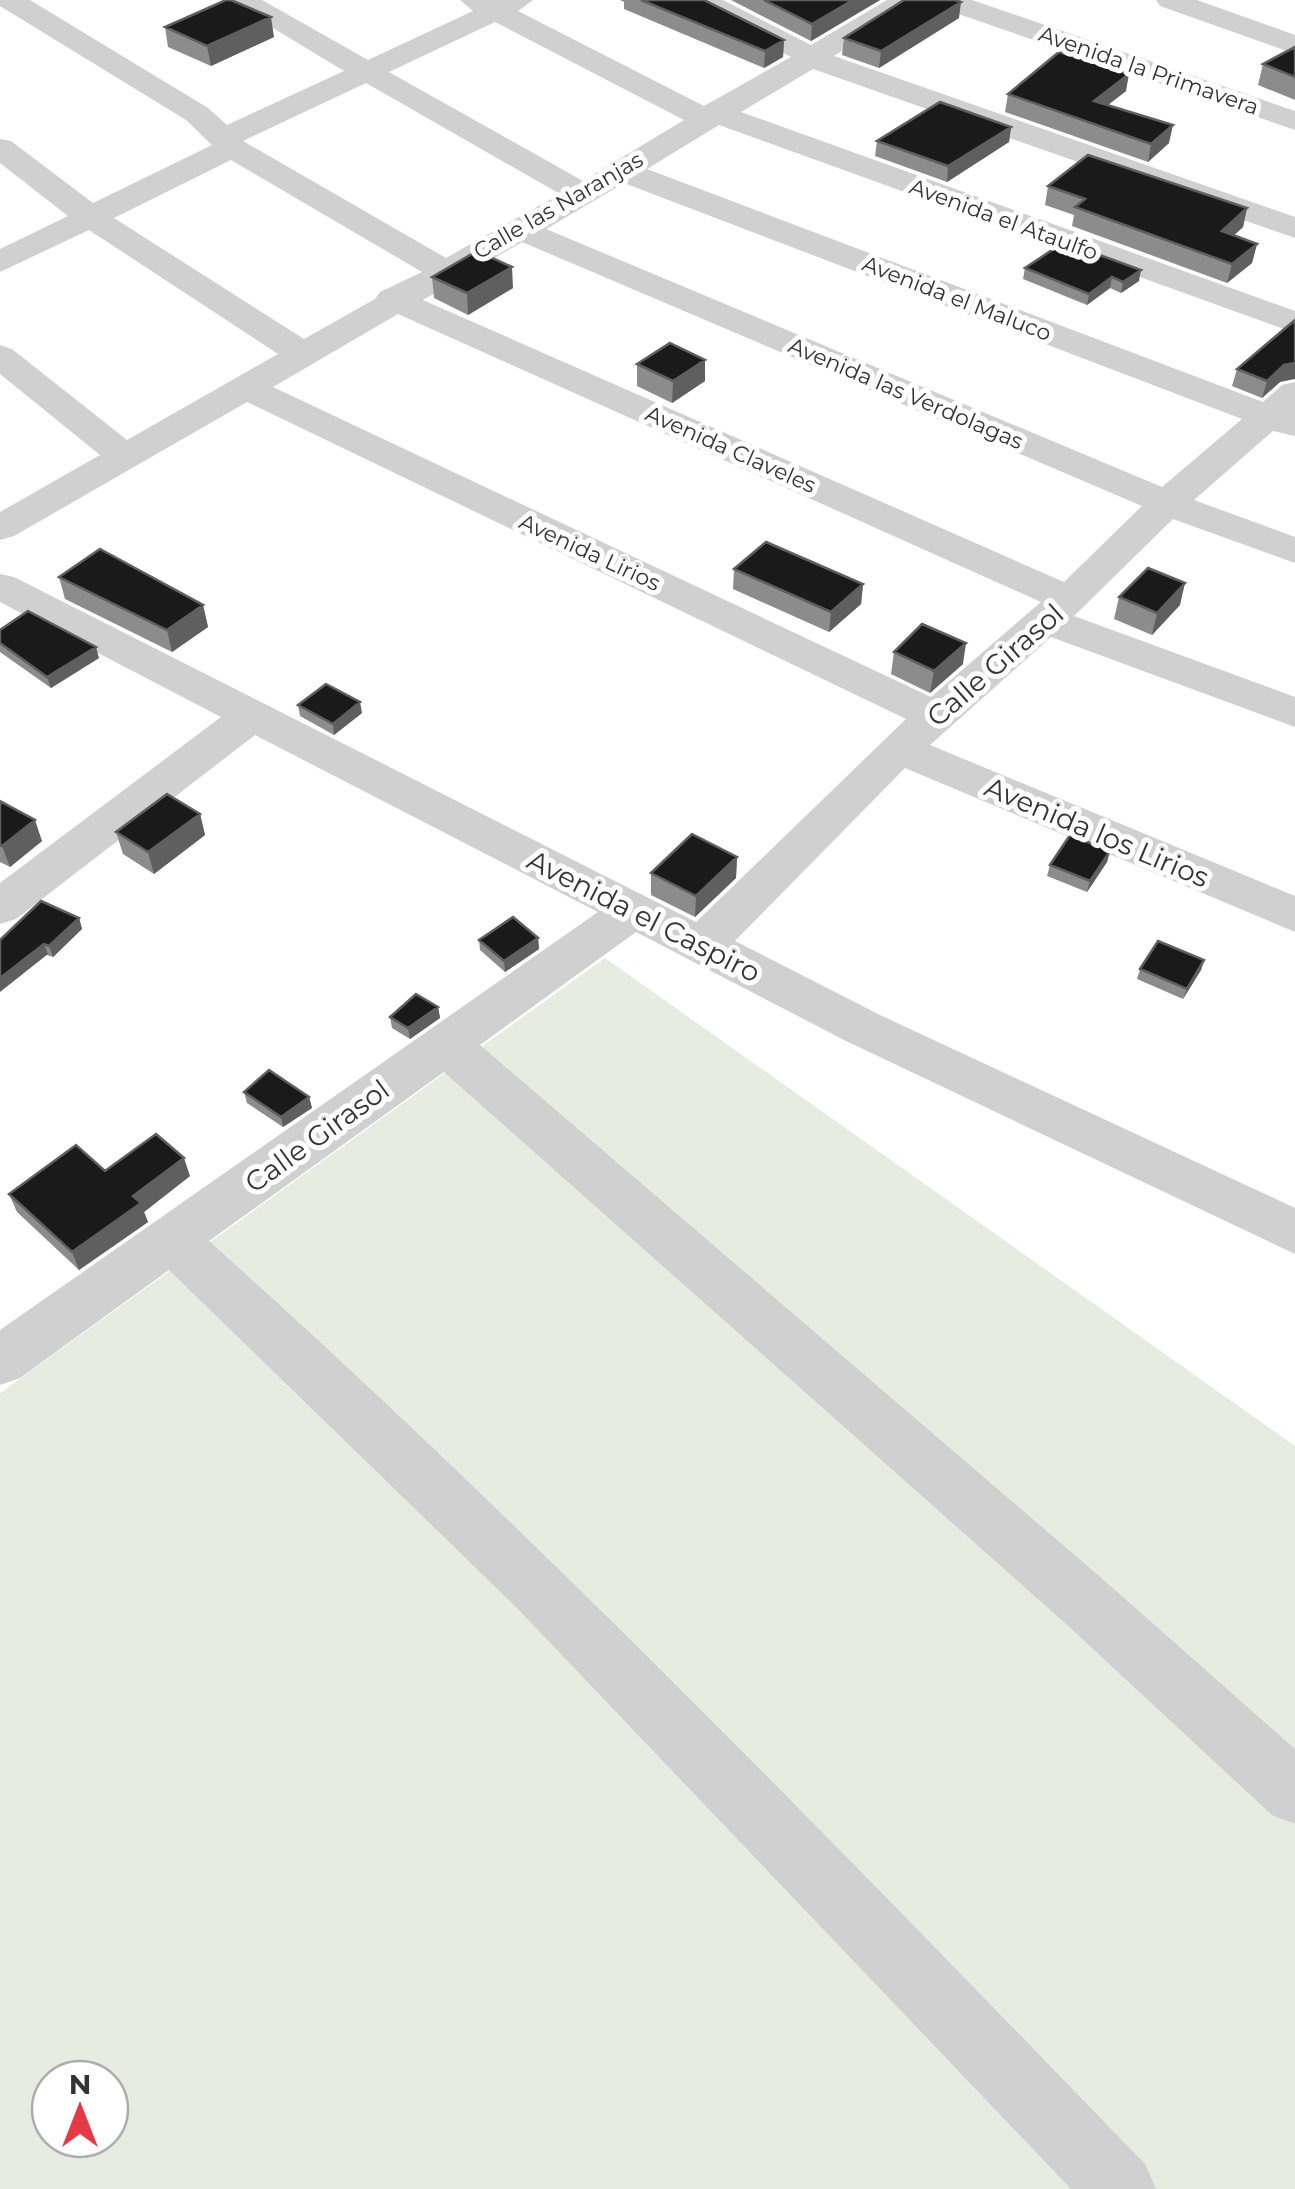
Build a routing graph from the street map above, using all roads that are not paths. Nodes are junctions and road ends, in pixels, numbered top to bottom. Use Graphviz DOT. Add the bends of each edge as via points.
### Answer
graph roads {
  1 [pos="10,0"];
  2 [pos="240,0"];
  3 [pos="702,0"];
  4 [pos="907,0"];
  5 [pos="946,0"];
  6 [pos="1170,0"];
  7 [pos="496,4"];
  8 [pos="1295,45"];
  9 [pos="811,56"];
  10 [pos="366,74"];
  11 [pos="709,116"];
  12 [pos="1295,120"];
  13 [pos="228,143"];
  14 [pos="0,148"];
  15 [pos="620,170"];
  16 [pos="582,194"];
  17 [pos="90,216"];
  18 [pos="1295,228"];
  19 [pos="519,229"];
  20 [pos="0,262"];
  21 [pos="444,270"];
  22 [pos="392,299"];
  23 [pos="1295,324"];
  24 [pos="301,353"];
  25 [pos="0,356"];
  26 [pos="245,387"];
  27 [pos="1286,412"];
  28 [pos="124,457"];
  29 [pos="1167,503"];
  30 [pos="0,528"];
  31 [pos="1295,551"];
  32 [pos="0,586"];
  33 [pos="1058,610"];
  34 [pos="1295,714"];
  35 [pos="251,716"];
  36 [pos="935,716"];
  37 [pos="899,750"];
  38 [pos="0,907"];
  39 [pos="633,912"];
  40 [pos="1295,915"];
  41 [pos="702,946"];
  42 [pos="444,1044"];
  43 [pos="1295,1232"];
  44 [pos="173,1241"];
  45 [pos="0,1361"];
  46 [pos="1295,1792"];
  47 [pos="1120,2189"];
  1 -- 13 [label="street" via="197,114"];
  2 -- 10 [label="street"];
  3 -- 9 [label="street"];
  4 -- 9 [label="street, Calle las Naranjas"];
  5 -- 12 [label="street, Avenida la Primavera"];
  6 -- 8 [label="street"];
  7 -- 10 [label="street"];
  7 -- 11 [label="street, Avenida el Ataulfo"];
  9 -- 11 [label="street, Calle las Naranjas"];
  9 -- 18 [label="street"];
  10 -- 13 [label="street"];
  10 -- 16 [label="street"];
  11 -- 15 [label="street, Calle las Naranjas"];
  11 -- 23 [label="street, Avenida el Ataulfo"];
  13 -- 17 [label="street"];
  13 -- 21 [label="street"];
  14 -- 17 [label="street"];
  15 -- 16 [label="street, Calle las Naranjas"];
  15 -- 27 [label="street, Avenida el Maluco"];
  16 -- 19 [label="street, Calle las Naranjas"];
  17 -- 20 [label="street"];
  17 -- 24 [label="street"];
  19 -- 21 [label="street, Calle las Naranjas"];
  19 -- 29 [label="street, Avenida las Verdolagas"];
  21 -- 22 [label="street, Calle las Naranjas"];
  22 -- 24 [label="street, Calle las Naranjas"];
  22 -- 33 [label="street, Avenida Claveles"];
  24 -- 26 [label="street, Calle las Naranjas"];
  25 -- 28 [label="street"];
  26 -- 28 [label="street, Calle las Naranjas"];
  26 -- 36 [label="street, Avenida Lirios"];
  27 -- 29 [label="street, Calle Girasol"];
  28 -- 30 [label="street, Calle las Naranjas"];
  29 -- 31 [label="street, Avenida las Verdolagas"];
  29 -- 33 [label="street, Calle Girasol"];
  32 -- 35 [label="street, Avenida el Caspiro"];
  33 -- 34 [label="street, Avenida Claveles"];
  33 -- 36 [label="street, Calle Girasol"];
  35 -- 38 [label="street"];
  35 -- 39 [label="street, Avenida el Caspiro"];
  36 -- 37 [label="street, Calle Girasol"];
  37 -- 40 [label="street, Avenida los Lirios"];
  37 -- 41 [label="street, Calle Girasol"];
  39 -- 41 [label="street, Avenida el Caspiro"];
  39 -- 42 [label="street, Calle Girasol"];
  41 -- 43 [label="street, Avenida el Caspiro"];
  42 -- 44 [label="street, Calle Girasol"];
  42 -- 46 [label="street"];
  44 -- 45 [label="street, Calle Girasol"];
  44 -- 47 [label="street" via="360,1412"];
}
